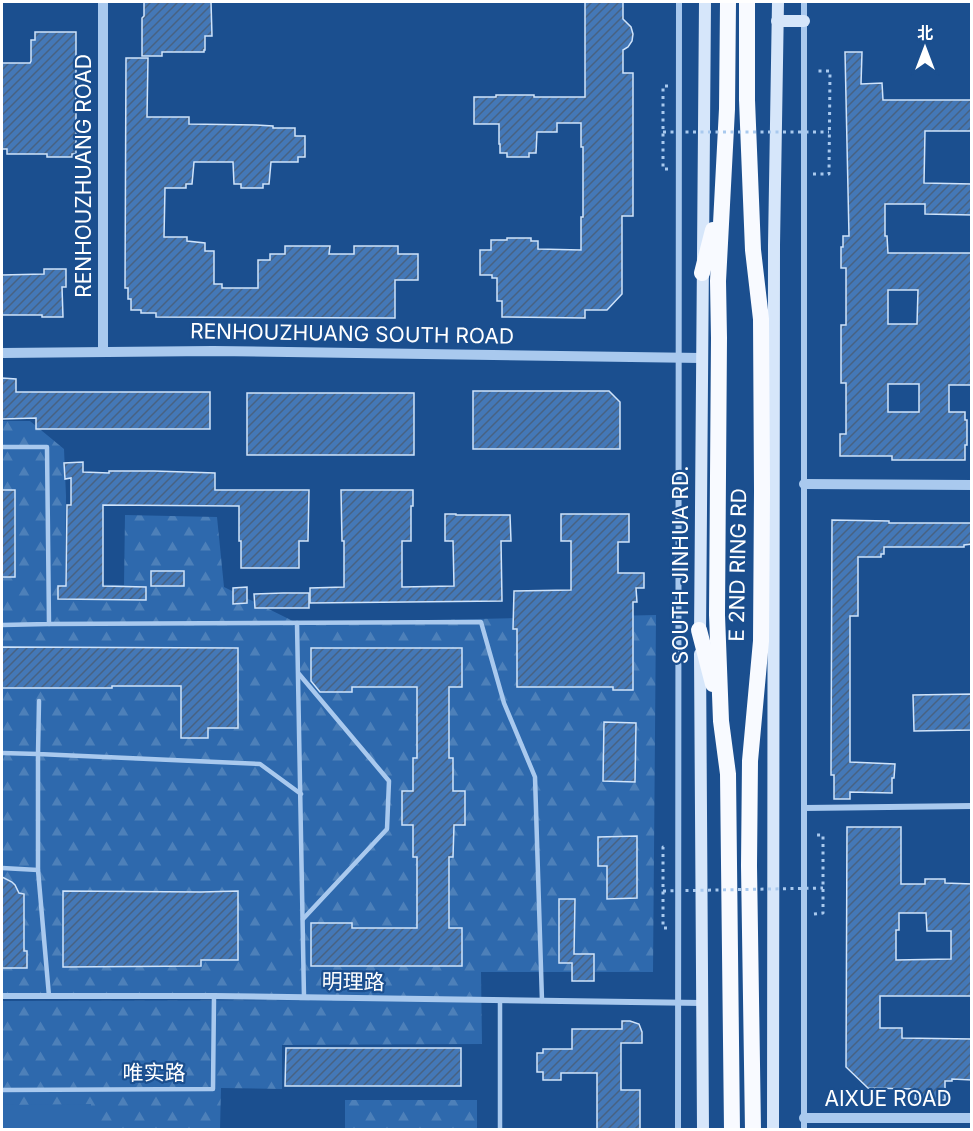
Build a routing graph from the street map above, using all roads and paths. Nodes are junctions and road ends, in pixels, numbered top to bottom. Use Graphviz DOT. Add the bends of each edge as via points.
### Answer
graph roads {
  1 [pos="104,2"];
  2 [pos="679,2"];
  3 [pos="705,2"];
  4 [pos="778,2"];
  5 [pos="804,2"];
  6 [pos="728,7"];
  7 [pos="747,8"];
  8 [pos="777,21"];
  9 [pos="804,21"];
  10 [pos="804,71"];
  11 [pos="663,86"];
  12 [pos="663,132"];
  13 [pos="829,132"];
  14 [pos="663,168"];
  15 [pos="829,174"];
  16 [pos="723,195"];
  17 [pos="702,273"];
  18 [pos="761,319"];
  19 [pos="103,351"];
  20 [pos="2,353"];
  21 [pos="678,358"];
  22 [pos="702,358"];
  23 [pos="774,386"];
  24 [pos="2,447"];
  25 [pos="804,484"];
  26 [pos="972,485"];
  27 [pos="297,623"];
  28 [pos="49,624"];
  29 [pos="2,625"];
  30 [pos="699,630"];
  31 [pos="773,638"];
  32 [pos="298,675"];
  33 [pos="39,701"];
  34 [pos="721,721"];
  35 [pos="753,721"];
  36 [pos="2,753"];
  37 [pos="38,754"];
  38 [pos="300,794"];
  39 [pos="972,806"];
  40 [pos="804,808"];
  41 [pos="823,835"];
  42 [pos="663,847"];
  43 [pos="2,868"];
  44 [pos="38,870"];
  45 [pos="823,888"];
  46 [pos="663,891"];
  47 [pos="823,913"];
  48 [pos="303,919"];
  49 [pos="663,928"];
  50 [pos="2,996"];
  51 [pos="49,996"];
  52 [pos="214,996"];
  53 [pos="304,998"];
  54 [pos="500,1001"];
  55 [pos="542,1001"];
  56 [pos="678,1002"];
  57 [pos="703,1003"];
  58 [pos="2,1090"];
  59 [pos="972,1118"];
  60 [pos="804,1124"];
  61 [pos="500,1130"];
  62 [pos="678,1130"];
  63 [pos="703,1130"];
  64 [pos="732,1130"];
  65 [pos="753,1130"];
  66 [pos="773,1130"];
  1 -- 19 [label="street, RENHOUZHUANG ROAD"];
  2 -- 21 [label="street"];
  3 -- 17 [label="main road, SOUTH JINHUA RD."];
  4 -- 8 [label="main road"];
  5 -- 9 [label="street"];
  6 -- 16 [label="highway, E 2ND RING RD"];
  7 -- 18 [label="highway, E 2ND RING RD" via="753,250"];
  8 -- 9 [label="main road"];
  8 -- 23 [label="main road"];
  9 -- 10 [label="street"];
  10 -- 13 [label="path" via="830,71"];
  10 -- 25 [label="street"];
  11 -- 12 [label="path"];
  12 -- 13 [label="path, bridge"];
  12 -- 14 [label="path"];
  13 -- 15 [label="path"];
  16 -- 17 [label="highway"];
  16 -- 34 [label="highway, E 2ND RING RD" via="718,281 717,604"];
  17 -- 22 [label="main road, SOUTH JINHUA RD."];
  18 -- 23 [label="highway"];
  18 -- 35 [label="highway, E 2ND RING RD" via="761,641"];
  19 -- 20 [label="street, RENHOUZHUANG SOUTH ROAD"];
  19 -- 21 [label="street, RENHOUZHUANG SOUTH ROAD"];
  21 -- 22 [label="street, RENHOUZHUANG SOUTH ROAD"];
  21 -- 56 [label="street"];
  22 -- 30 [label="main road, SOUTH JINHUA RD."];
  23 -- 31 [label="main road"];
  24 -- 28 [label="lane" via="47,447"];
  25 -- 26 [label="street"];
  25 -- 40 [label="street"];
  27 -- 28 [label="lane"];
  27 -- 32 [label="lane"];
  27 -- 55 [label="lane" via="481,622 504,703 535,777"];
  28 -- 29 [label="lane"];
  30 -- 34 [label="highway"];
  30 -- 57 [label="main road, SOUTH JINHUA RD."];
  31 -- 35 [label="highway"];
  31 -- 66 [label="main road"];
  32 -- 38 [label="lane"];
  32 -- 48 [label="lane" via="389,781 387,829"];
  33 -- 37 [label="lane"];
  34 -- 64 [label="highway, E 2ND RING RD" via="728,774"];
  35 -- 65 [label="highway, E 2ND RING RD" via="749,855"];
  36 -- 37 [label="lane"];
  37 -- 38 [label="lane" via="260,764"];
  37 -- 44 [label="lane"];
  38 -- 48 [label="lane"];
  39 -- 40 [label="street"];
  40 -- 60 [label="street"];
  41 -- 45 [label="path"];
  42 -- 46 [label="path"];
  43 -- 44 [label="lane"];
  44 -- 51 [label="lane"];
  45 -- 46 [label="path, bridge"];
  45 -- 47 [label="path"];
  46 -- 49 [label="path"];
  48 -- 53 [label="lane"];
  50 -- 51 [label="street, 明理路"];
  51 -- 52 [label="street, 明理路"];
  52 -- 53 [label="street, 明理路"];
  52 -- 58 [label="lane, 唯实路" via="213,1089"];
  53 -- 54 [label="street, 明理路"];
  54 -- 55 [label="street, 明理路"];
  54 -- 61 [label="lane"];
  55 -- 56 [label="street, 明理路"];
  56 -- 57 [label="street, 明理路"];
  56 -- 62 [label="street"];
  57 -- 63 [label="main road, SOUTH JINHUA RD."];
  59 -- 60 [label="street, AIXUE ROAD"];
}
